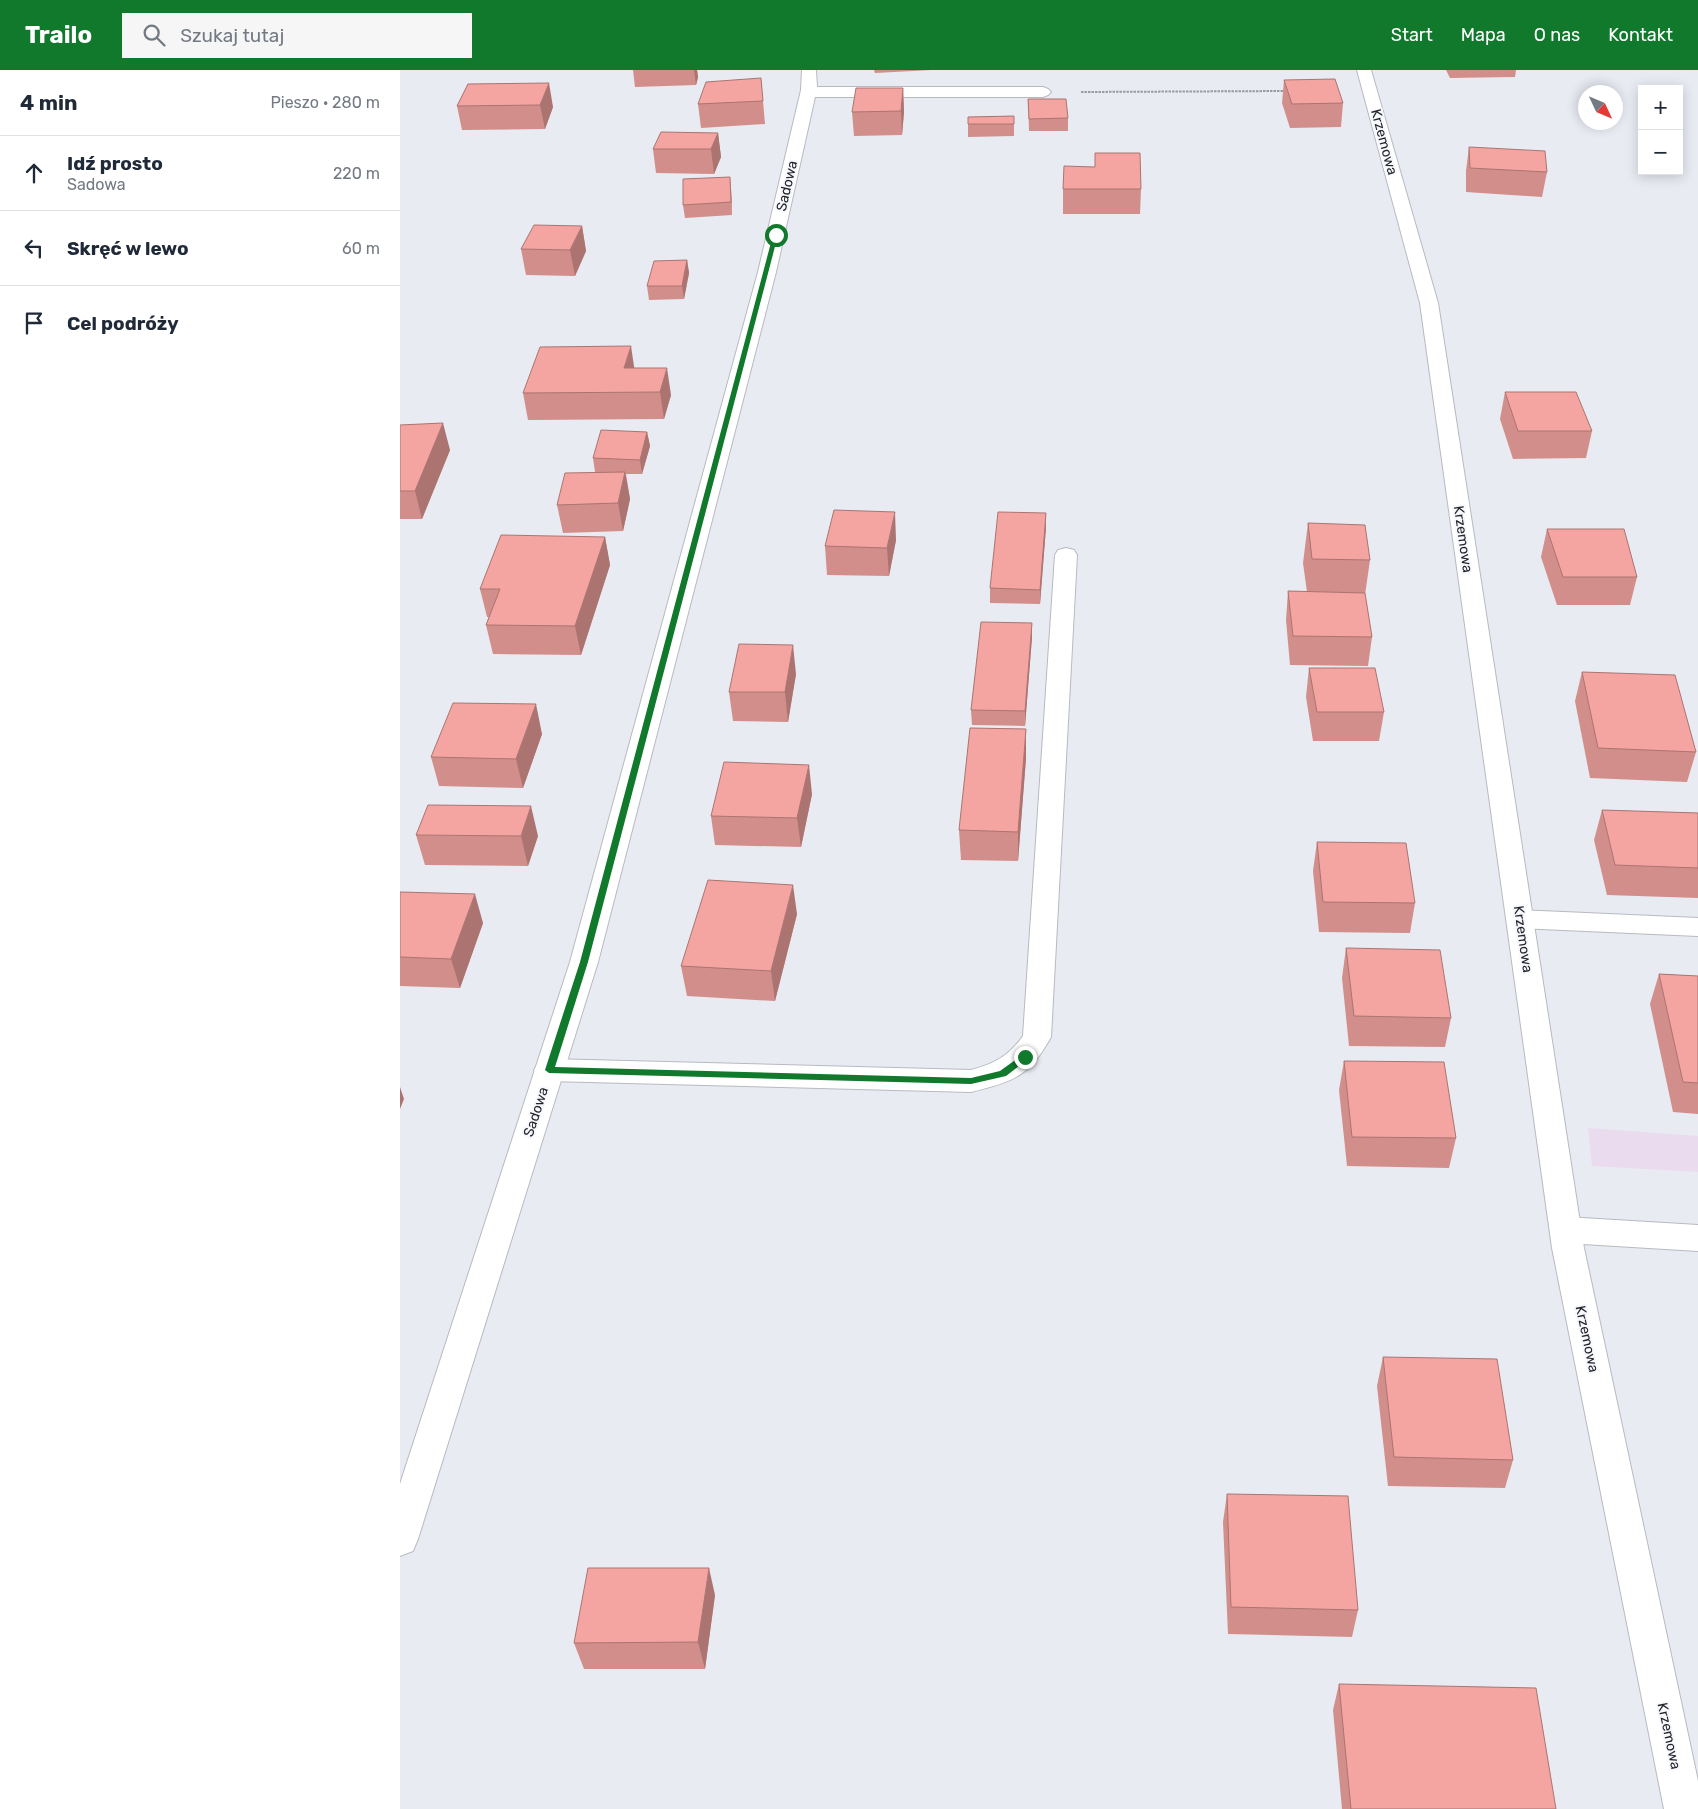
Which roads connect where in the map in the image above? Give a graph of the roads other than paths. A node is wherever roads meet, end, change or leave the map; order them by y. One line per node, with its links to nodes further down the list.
1 (1364, 70): 5 (street, Krzemowa)
2 (809, 81): 3 (street); 7 (street, Sadowa)
3 (1043, 92)
4 (1066, 555): 7 (street)
5 (1520, 919): 6 (street); 8 (street, Krzemowa)
6 (1698, 927)
7 (549, 1070): 10 (street, Sadowa)
8 (1566, 1230): 9 (street); 11 (street, Krzemowa)
9 (1698, 1238)
10 (400, 1539)
11 (1684, 1809)

